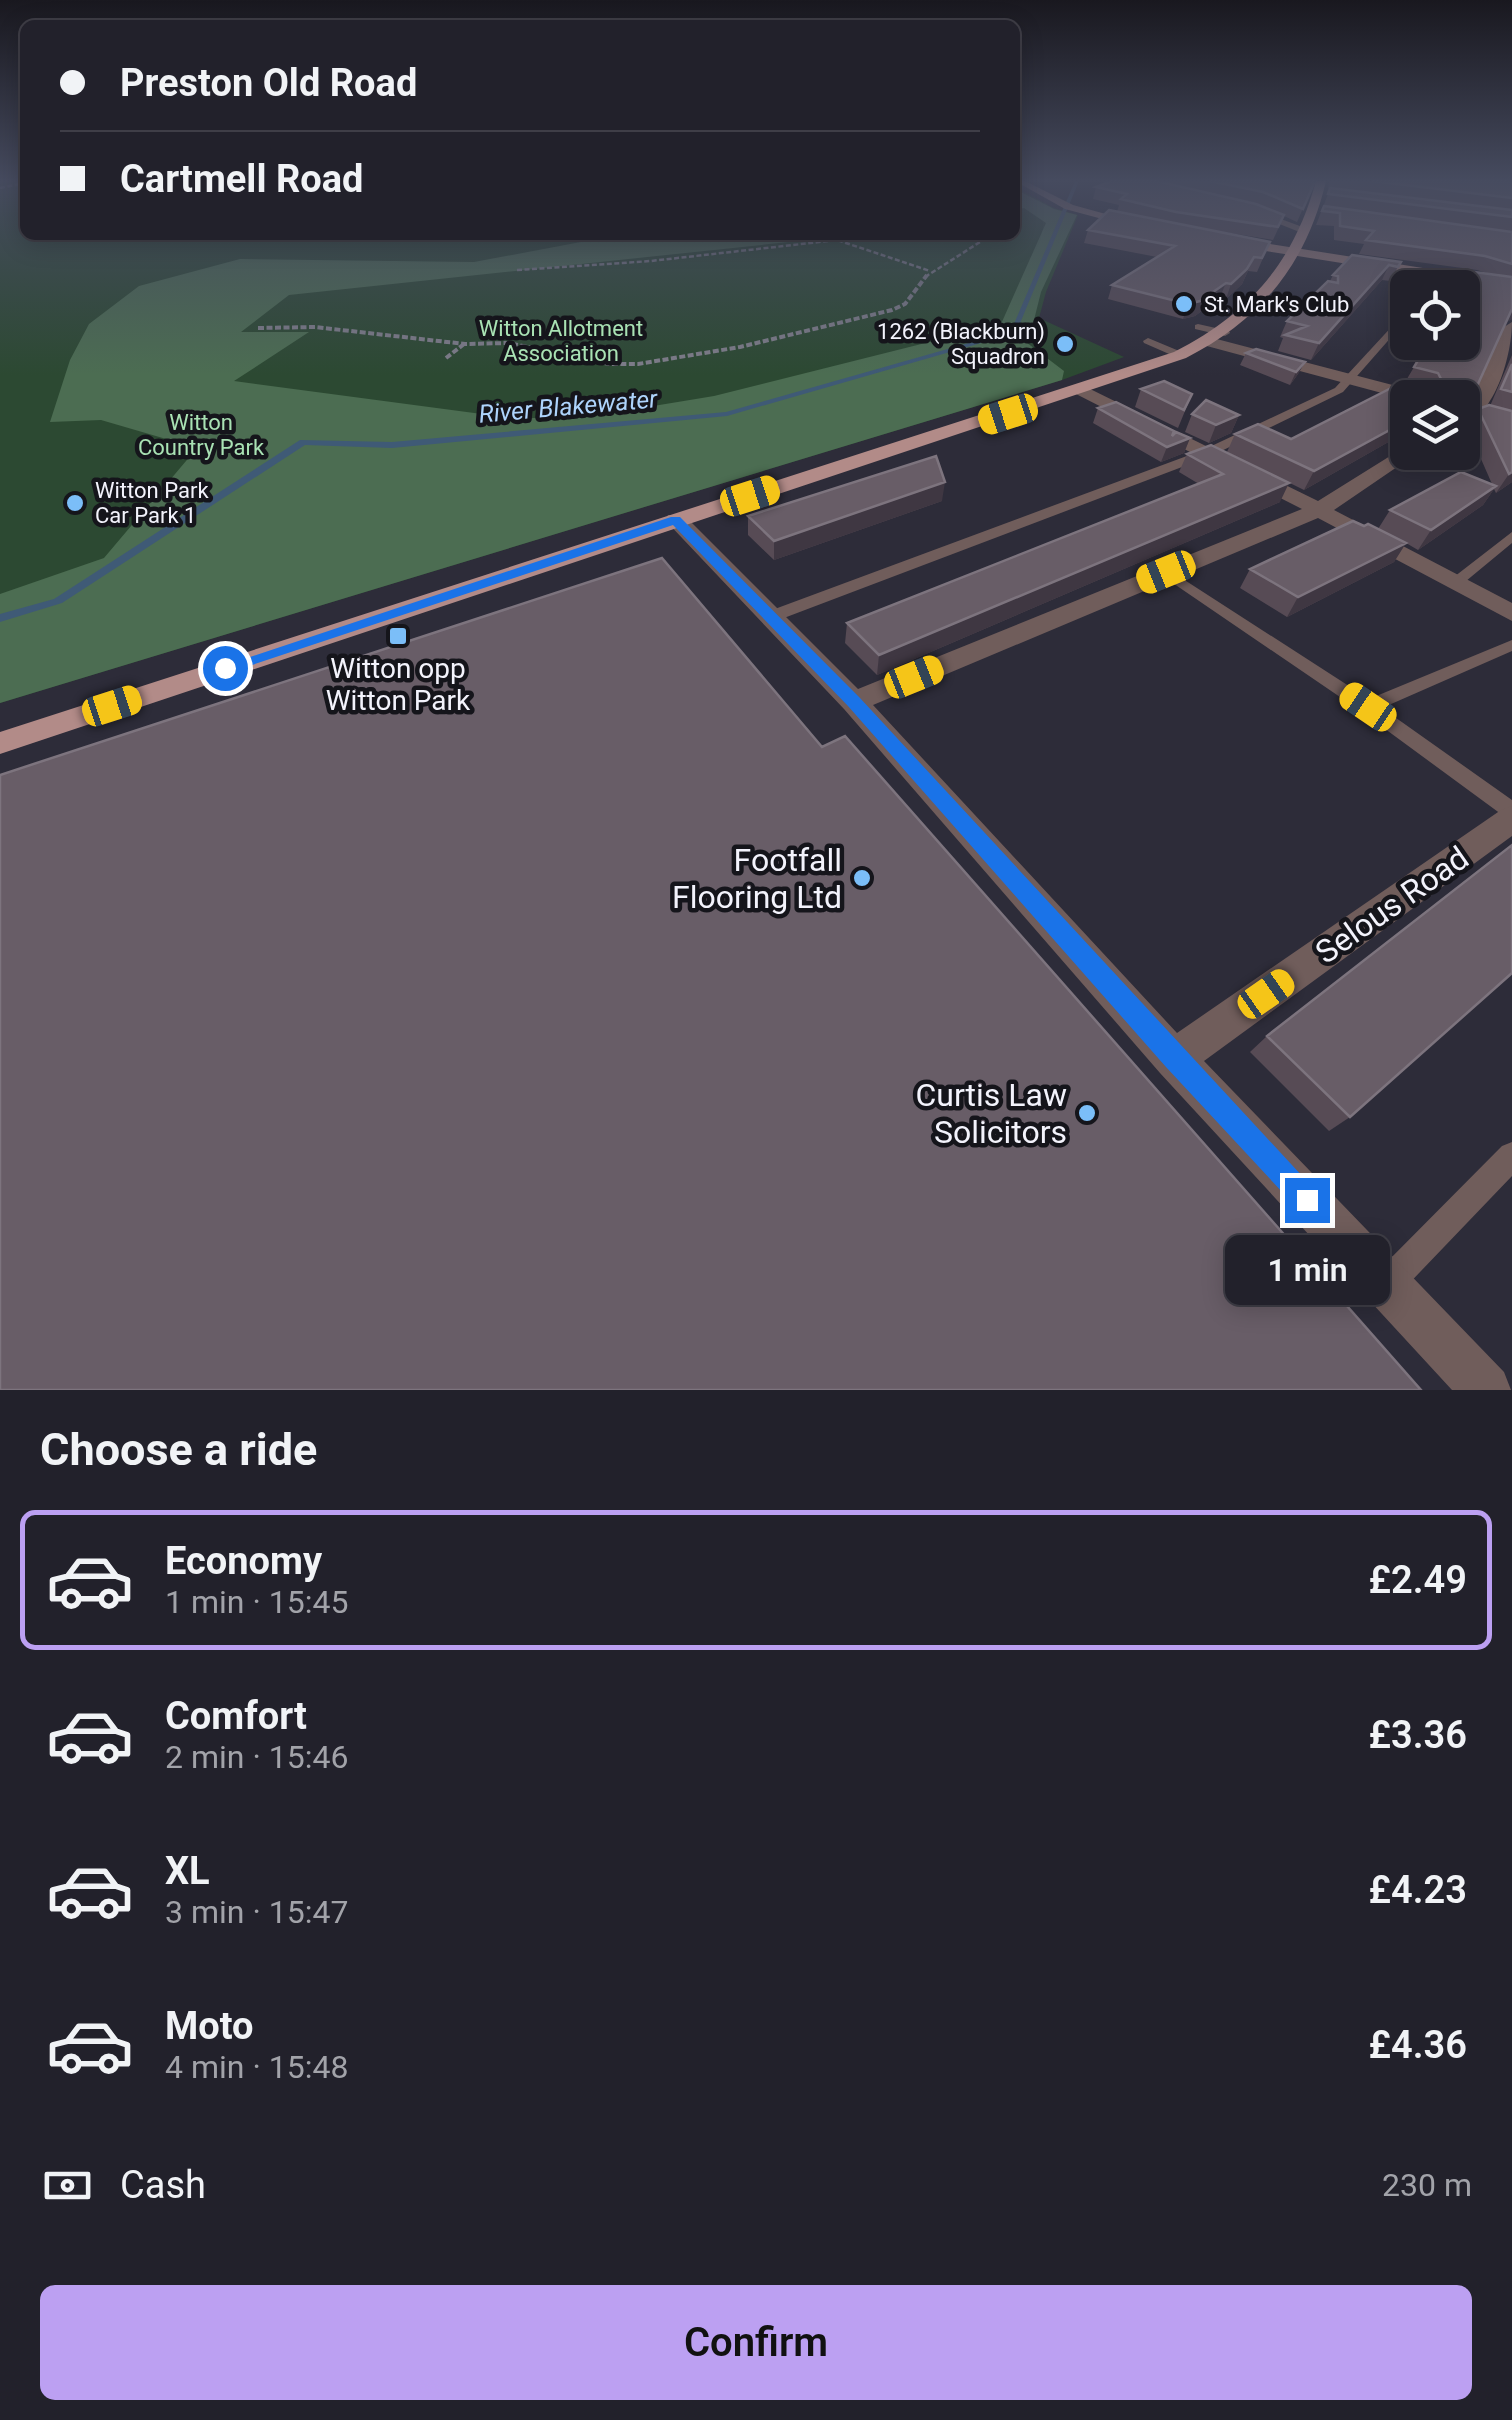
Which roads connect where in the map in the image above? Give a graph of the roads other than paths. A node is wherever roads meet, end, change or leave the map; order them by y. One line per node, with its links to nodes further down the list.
1 (1299, 246): 8 (main road)
2 (1322, 246): 3 (main road)
3 (1424, 270)
4 (1480, 280): 5 (main road)
5 (1512, 286)
6 (1512, 328): 14 (street)
7 (1390, 332): 11 (lane)
8 (1211, 334): 10 (main road); 11 (street)
9 (1148, 341): 10 (lane)
10 (1180, 355): 13 (main road)
11 (1350, 378): 12 (street); 15 (lane)
12 (1390, 389)
13 (1082, 390): 15 (street); 18 (main road)
14 (1480, 399)
15 (1206, 453): 17 (street); 23 (lane)
16 (1390, 465): 17 (street)
17 (1319, 510): 20 (street); 21 (street)
18 (676, 520): 23 (street); 27 (main road)
19 (1512, 536): 21 (lane)
20 (1166, 572): 25 (street); 26 (lane)
21 (1454, 583): 22 (street)
22 (1512, 614)
23 (770, 617): 25 (street)
24 (1512, 645): 26 (lane)
25 (854, 702): 30 (street)
26 (1368, 707): 28 (lane)
27 (0, 742)
28 (1512, 811)
29 (1512, 819): 30 (street, Selous Road)
30 (1174, 1059): 32 (street)
31 (1512, 1156): 32 (lane)
32 (1387, 1285): 33 (street)
33 (1486, 1390)

